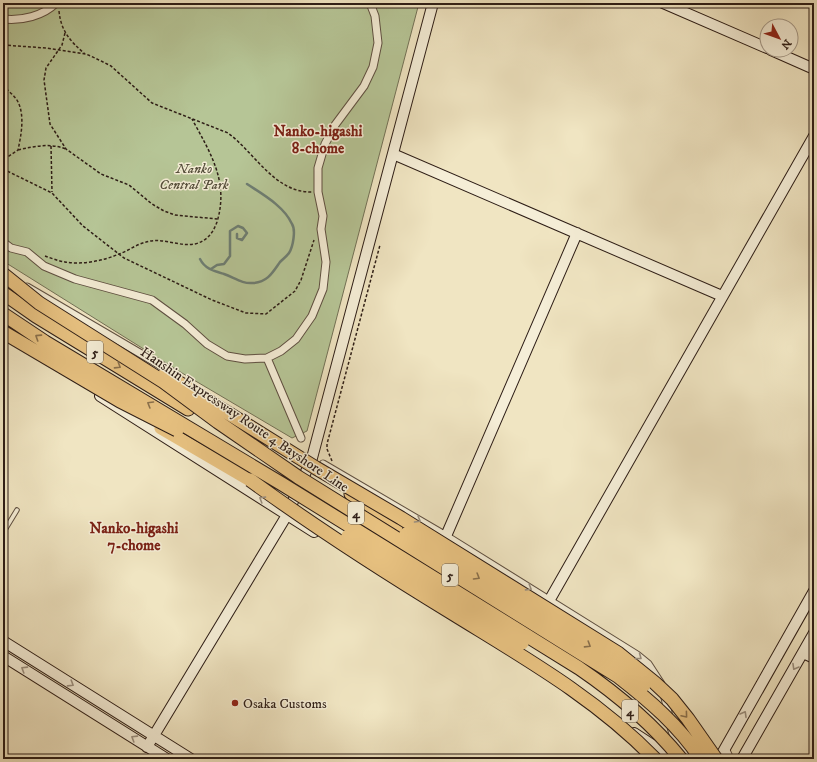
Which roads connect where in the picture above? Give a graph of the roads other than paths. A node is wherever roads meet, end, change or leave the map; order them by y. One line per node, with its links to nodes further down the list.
1 (370, 3): 19 (street)
2 (433, 3): 10 (street)
3 (662, 3): 6 (street)
4 (57, 6): 5 (street)
5 (3, 19)
6 (759, 45)
7 (789, 58): 8 (street)
8 (814, 69)
9 (814, 136): 15 (street)
10 (393, 154): 11 (street); 24 (street)
11 (577, 233): 15 (street); 29 (street)
12 (3, 242): 19 (street)
13 (3, 274): 21 (street); 24 (highway, bridge); 46 (highway, Hanshin Expressway Route 4 Bayshore Line / 4, bridge)
14 (3, 293): 46 (highway, 5, one-way to 46, bridge)
15 (722, 296): 31 (street)
16 (3, 314): 37 (highway, 5, one-way to 16, bridge)
17 (3, 332): 44 (highway, 4, bridge)
18 (3, 337): 20 (street)
19 (267, 358): 23 (street)
20 (94, 392): 25 (highway); 27 (street, one-way to 20)
21 (246, 417)
22 (260, 426): 24 (street)
23 (300, 438)
24 (314, 463): 27 (street); 29 (street, one-way to 29); 46 (highway, one-way to 46, bridge); 47 (highway, one-way to 47, bridge)
25 (250, 480): 37 (highway, bridge); 43 (highway, bridge)
26 (17, 510): 28 (lane)
27 (287, 515): 38 (street); 44 (street)
28 (3, 533)
29 (446, 536): 31 (street, one-way to 31)
30 (814, 591): 40 (street, one-way to 30)
31 (549, 601): 46 (street, one-way to 46)
32 (814, 633): 34 (street)
33 (3, 641): 38 (street, one-way to 38)
34 (803, 653): 36 (street); 49 (street, one-way to 49)
35 (3, 656): 39 (street, one-way to 35)
36 (814, 658)
37 (626, 703): 45 (highway, 5, bridge)
38 (153, 736): 39 (street); 42 (street)
39 (147, 746): 41 (street)
40 (725, 748): 47 (street); 48 (street)
41 (167, 759)
42 (190, 759)
43 (655, 759)
44 (676, 759)
45 (681, 759)
46 (698, 759)
47 (717, 759)
48 (730, 759)
49 (742, 759)

